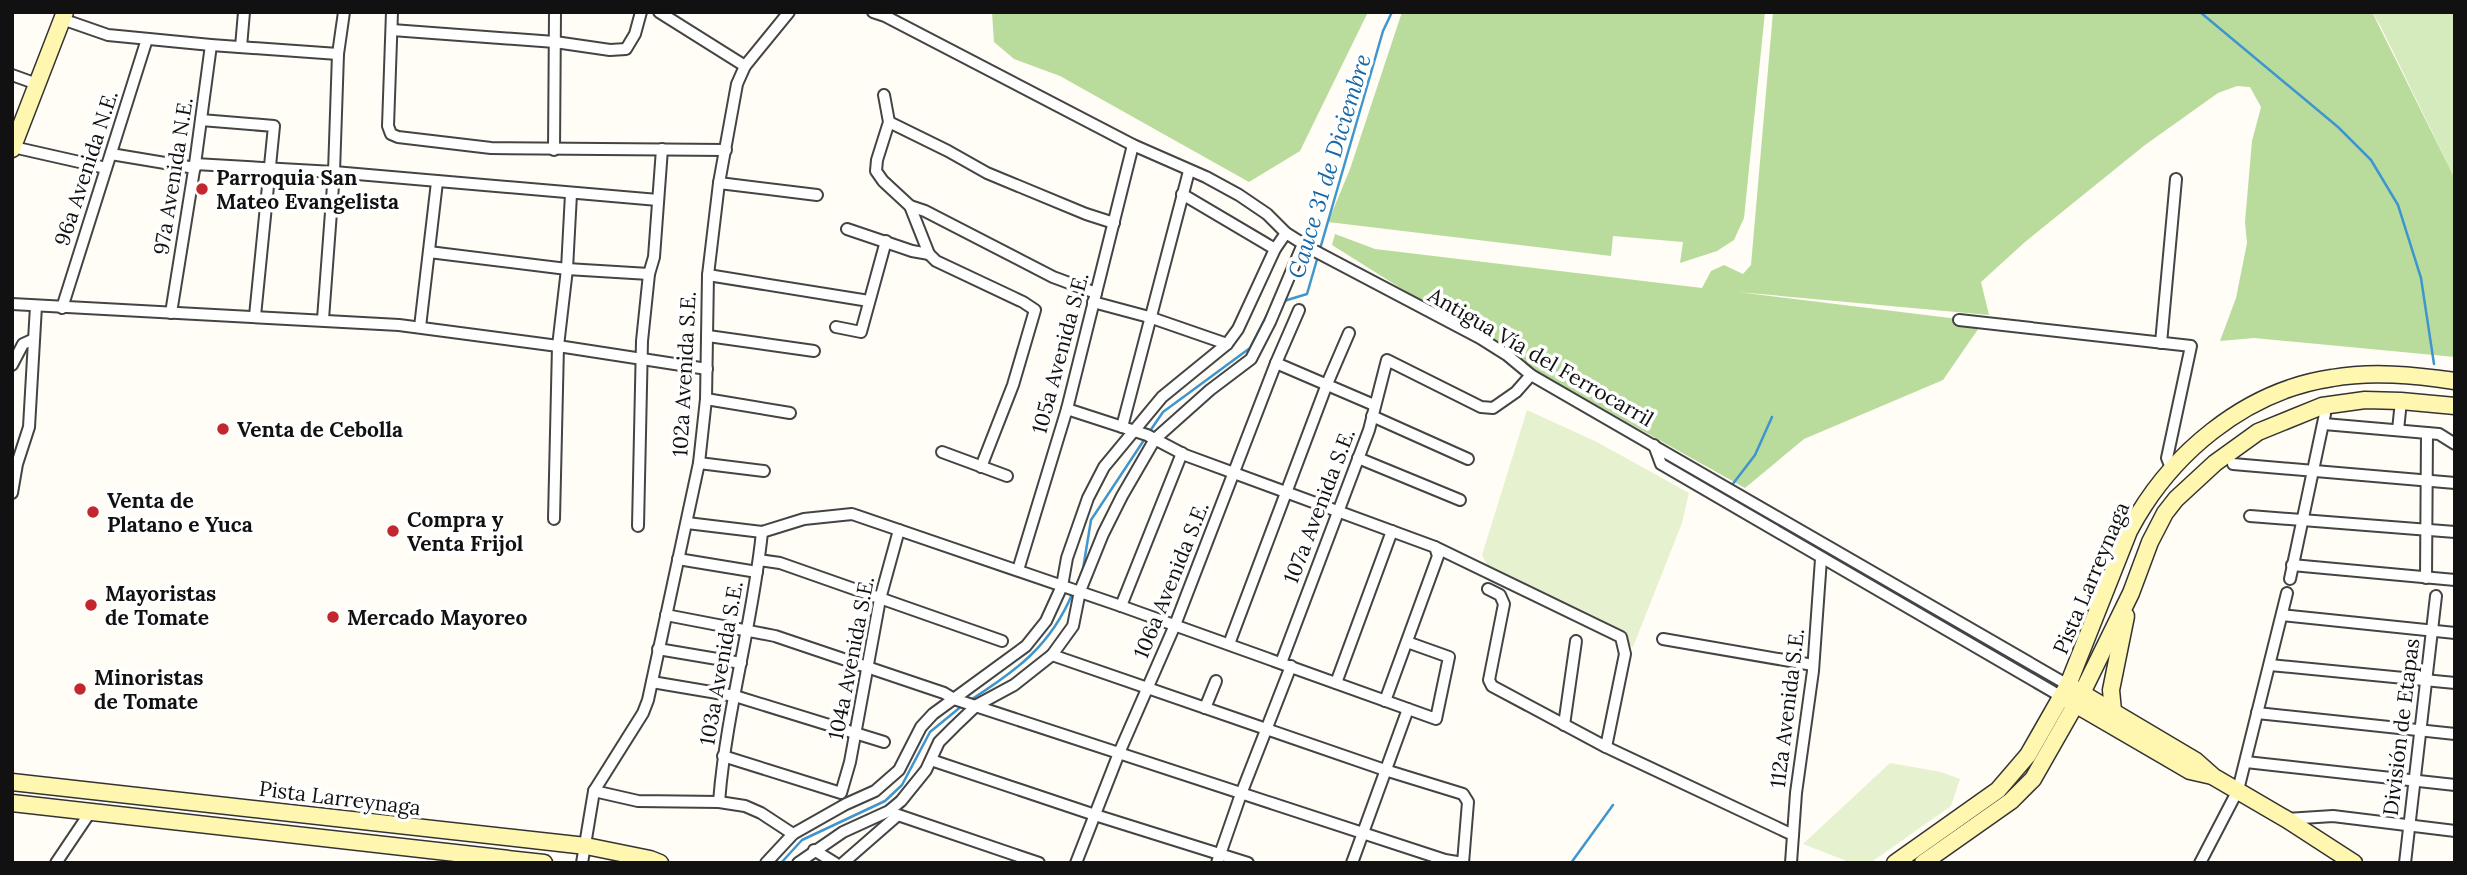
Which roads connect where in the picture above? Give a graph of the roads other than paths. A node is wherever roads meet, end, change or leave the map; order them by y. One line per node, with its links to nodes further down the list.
1 (244, 12): 14 (street)
2 (344, 12): 15 (street)
3 (392, 12): 10 (street)
4 (555, 12): 12 (street)
5 (641, 12): 12 (street)
6 (659, 12): 16 (street)
7 (789, 12): 16 (street, 102a Avenida S.E.)
8 (873, 12): 22 (street, Antigua Vía del Ferrocarril)
9 (64, 14): 11 (street); 18 (main road)
10 (391, 30): 12 (street); 25 (street)
11 (147, 39): 13 (street); 27 (street, 96a Avenida N.E.)
12 (555, 43): 25 (street)
13 (211, 45): 14 (street); 20 (street, 97a Avenida N.E.)
14 (241, 47): 15 (street)
15 (338, 54): 32 (street)
16 (745, 66): 26 (street, 102a Avenida S.E.)
17 (12, 75): 18 (street)
18 (37, 83): 23 (main road)
19 (884, 95): 21 (street)
20 (201, 120): 28 (street, 97a Avenida N.E.); 30 (street)
21 (889, 122): 40 (street); 41 (street)
22 (1133, 145): 31 (street, Antigua Vía del Ferrocarril); 41 (street, 105a Avenida S.E.)
23 (13, 148): 29 (street)
24 (662, 149): 25 (street); 26 (street); 39 (street)
25 (554, 150)
26 (726, 150): 35 (street, 102a Avenida S.E.)
27 (111, 154): 28 (street); 29 (street, 96a Avenida N.E.)
28 (195, 166): 30 (street); 57 (street, 97a Avenida N.E.)
29 (106, 168): 55 (street, 96a Avenida N.E.)
30 (271, 170): 32 (street); 58 (street)
31 (1189, 171): 37 (street); 43 (street, Antigua Vía del Ferrocarril)
32 (334, 172): 34 (street); 60 (street)
33 (2176, 179): 67 (street)
34 (437, 182): 36 (street); 46 (street)
35 (719, 183): 38 (street); 50 (street, 102a Avenida S.E.)
36 (571, 194): 39 (street); 48 (street)
37 (1182, 194): 45 (street); 59 (street)
38 (817, 195)
39 (658, 200): 49 (street)
40 (910, 206): 47 (street); 51 (street)
41 (1114, 223): 51 (street, 105a Avenida S.E.)
42 (847, 229): 44 (street)
43 (1294, 238): 45 (street); 75 (street, Antigua Vía del Ferrocarril); 87 (street)
44 (886, 241): 47 (street); 52 (street)
45 (1275, 248): 68 (street)
46 (429, 252): 48 (street); 62 (street)
47 (929, 254): 96 (street)
48 (567, 269): 49 (street); 69 (street)
49 (649, 274): 71 (street)
50 (708, 275): 52 (street); 65 (street, 102a Avenida S.E.)
51 (1095, 297): 59 (street); 81 (street, 105a Avenida S.E.)
52 (869, 301): 63 (street)
53 (12, 304): 54 (street)
54 (36, 306): 55 (street); 66 (street)
55 (62, 308): 57 (street)
56 (1299, 310): 72 (street, 106a Avenida S.E.)
57 (171, 313): 58 (street)
58 (255, 316): 60 (street)
59 (1149, 317): 68 (street); 84 (street)
60 (323, 319): 62 (street)
61 (1959, 320): 67 (street)
62 (420, 327): 69 (street)
63 (836, 327)
64 (1349, 333): 77 (street)
65 (708, 336): 70 (street); 74 (street, 102a Avenida S.E.)
66 (34, 339): 73 (street); 105 (street)
67 (2161, 343): 97 (street)
68 (1227, 344): 84 (street)
69 (558, 346): 71 (street); 109 (street)
70 (814, 351)
71 (643, 361): 74 (street); 112 (street)
72 (1276, 363): 77 (street); 100 (street, 106a Avenida S.E.)
73 (12, 365)
74 (707, 369): 78 (street, 102a Avenida S.E.)
75 (1531, 374): 82 (street, 107a Avenida S.E.); 89 (street, Antigua Vía del Ferrocarril)
76 (2455, 381): 97 (main road, Pista Larreynaga)
77 (1327, 384): 82 (street); 104 (street)
78 (706, 399): 83 (street); 94 (street, 102a Avenida S.E.)
79 (2401, 401): 80 (main road, Pista Larreynaga); 85 (street); 130 (main road, Pista Larreynaga)
80 (2455, 407)
81 (1067, 409): 84 (street); 123 (street, 105a Avenida S.E.)
82 (1373, 410): 92 (street, 107a Avenida S.E.); 93 (street)
83 (790, 413)
84 (1127, 428): 87 (street); 128 (street)
85 (2398, 430): 86 (street); 98 (street)
86 (2427, 433): 88 (street); 102 (street)
87 (1155, 439): 91 (street); 128 (street)
88 (2455, 444)
89 (1654, 445): 120 (street); 161 (street, Antigua Vía del Ferrocarril)
90 (942, 452): 96 (street)
91 (1182, 453): 100 (street); 134 (street)
92 (1358, 457): 106 (street); 107 (street, 107a Avenida S.E.)
93 (1468, 459)
94 (699, 463): 99 (street); 111 (street, 102a Avenida S.E.)
95 (2233, 464): 98 (street)
96 (981, 467): 101 (street)
97 (2171, 468): 161 (main road, Pista Larreynaga)
98 (2314, 470): 102 (street); 110 (street)
99 (764, 471)
100 (1233, 474): 104 (street); 137 (street, 106a Avenida S.E.)
101 (1007, 476)
102 (2427, 481): 103 (street); 114 (street)
103 (2455, 483)
104 (1286, 492): 107 (street); 145 (street)
105 (12, 493)
106 (1460, 499)
107 (1338, 511): 115 (street); 150 (street, 107a Avenida S.E.)
108 (2250, 516): 110 (street)
109 (554, 519)
110 (2302, 520): 114 (street); 122 (street)
111 (687, 523): 116 (street); 119 (street, 102a Avenida S.E.)
112 (638, 526)
113 (899, 530): 116 (street); 123 (street); 133 (street, 104a Avenida S.E.)
114 (2427, 530): 117 (street); 125 (street)
115 (1392, 531): 118 (street); 156 (street)
116 (762, 532): 121 (street, 103a Avenida S.E.)
117 (2455, 533)
118 (1437, 552): 144 (street); 173 (street)
119 (678, 559): 124 (street); 135 (street, 102a Avenida S.E.)
120 (1821, 559): 149 (street, 112a Avenida S.E.); 161 (street)
121 (760, 560): 124 (street, 103a Avenida S.E.); 133 (street)
122 (2292, 565): 125 (street); 126 (street)
123 (1018, 570): 128 (street)
124 (757, 572): 139 (street, 103a Avenida S.E.)
125 (2426, 578): 127 (street)
126 (2290, 579)
127 (2455, 580)
128 (1071, 588): 134 (street); 147 (street); 162 (street)
129 (1488, 589): 167 (street)
130 (2131, 593): 161 (main road, Pista Larreynaga); 165 (main road)
131 (2287, 593): 136 (street)
132 (2436, 596): 138 (street, División de Etapas)
133 (880, 599): 142 (street); 152 (street, 104a Avenida S.E.)
134 (1121, 606): 137 (street)
135 (666, 615): 139 (street); 146 (street, 102a Avenida S.E.)
136 (2283, 615): 138 (street); 151 (street)
137 (1175, 625): 145 (street); 158 (street, 106a Avenida S.E.)
138 (2432, 630): 140 (street); 153 (street, División de Etapas)
139 (747, 631): 148 (street, 103a Avenida S.E.); 152 (street)
140 (2455, 633)
141 (1663, 639): 149 (street)
142 (1002, 641)
143 (1576, 641): 167 (street)
144 (1407, 642): 160 (street); 164 (street)
145 (1229, 644): 150 (street)
146 (659, 649): 148 (street); 155 (street, 102a Avenida S.E.)
147 (1052, 655): 158 (street); 162 (street)
148 (741, 663): 159 (street, 103a Avenida S.E.)
149 (1813, 664): 197 (street, 112a Avenida S.E.)
150 (1286, 665): 156 (street); 168 (street, 107a Avenida S.E.)
151 (2270, 665): 153 (street); 166 (street)
152 (868, 668): 162 (street); 170 (street, 104a Avenida S.E.)
153 (2426, 680): 157 (street); 169 (street, División de Etapas)
154 (1216, 681): 163 (street)
155 (652, 682): 159 (street); 183 (street, 102a Avenida S.E.)
156 (1336, 683): 160 (street)
157 (2455, 683)
158 (1148, 688): 163 (street); 174 (street, 106a Avenida S.E.)
159 (735, 696): 170 (street); 175 (street, 103a Avenida S.E.)
160 (1385, 701): 164 (street)
161 (2074, 701): 165 (main road); 179 (main road); 213 (main road, Pista Larreynaga); 214 (main road, Pista Larreynaga)
162 (966, 702): 174 (street); 176 (street); 196 (street)
163 (1205, 708): 168 (street)
164 (1408, 709): 178 (street)
165 (2113, 711): 179 (main road)
166 (2257, 713): 169 (street); 177 (street)
167 (1564, 725): 173 (street)
168 (1267, 730): 178 (street); 185 (street, 107a Avenida S.E.)
169 (2420, 730): 171 (street); 180 (street, División de Etapas)
170 (856, 733): 172 (street); 175 (street, 104a Avenida S.E.)
171 (2455, 734)
172 (884, 742)
173 (1606, 747): 197 (street)
174 (1119, 753): 185 (street); 191 (street, 106a Avenida S.E.)
175 (723, 756): 187 (street, 103a Avenida S.E.)
176 (931, 760): 186 (street); 191 (street)
177 (2246, 762): 180 (street); 184 (street)
178 (1385, 770): 195 (street); 195 (street)
179 (2214, 777): 184 (main road)
180 (2414, 781): 182 (street); 193 (street, División de Etapas)
181 (12, 782): 198 (main road, Pista Larreynaga)
182 (2455, 785)
183 (594, 790): 187 (street); 198 (street, 102a Avenida S.E.)
184 (2238, 790): 192 (main road); 215 (street)
185 (1241, 794): 195 (street); 200 (street, 107a Avenida S.E.)
186 (901, 801): 190 (street); 199 (street)
187 (719, 802): 196 (street)
188 (12, 803): 189 (main road, Pista Larreynaga)
189 (91, 811): 202 (street); 203 (main road, Pista Larreynaga)
190 (898, 815): 201 (street); 208 (street)
191 (1095, 815): 200 (street); 209 (street, 106a Avenida S.E.)
192 (2286, 819): 193 (street); 216 (main road)
193 (2409, 826): 194 (street); 217 (street, División de Etapas)
194 (2455, 831)
195 (1363, 833): 211 (street)
196 (793, 834): 206 (street)
197 (1793, 835): 212 (street, 112a Avenida S.E.)
198 (586, 846): 204 (street, 102a Avenida S.E.); 205 (main road, Pista Larreynaga)
199 (814, 850): 201 (street); 207 (street)
200 (1218, 858): 210 (street)
201 (842, 862)
202 (56, 863)
203 (544, 863)
204 (582, 863)
205 (660, 863)
206 (766, 863)
207 (798, 863)
208 (1039, 863)
209 (1076, 863)
210 (1248, 863)
211 (1352, 863)
212 (1791, 863)
213 (1895, 863)
214 (1923, 863)
215 (2200, 863)
216 (2354, 863)
217 (2405, 863)

